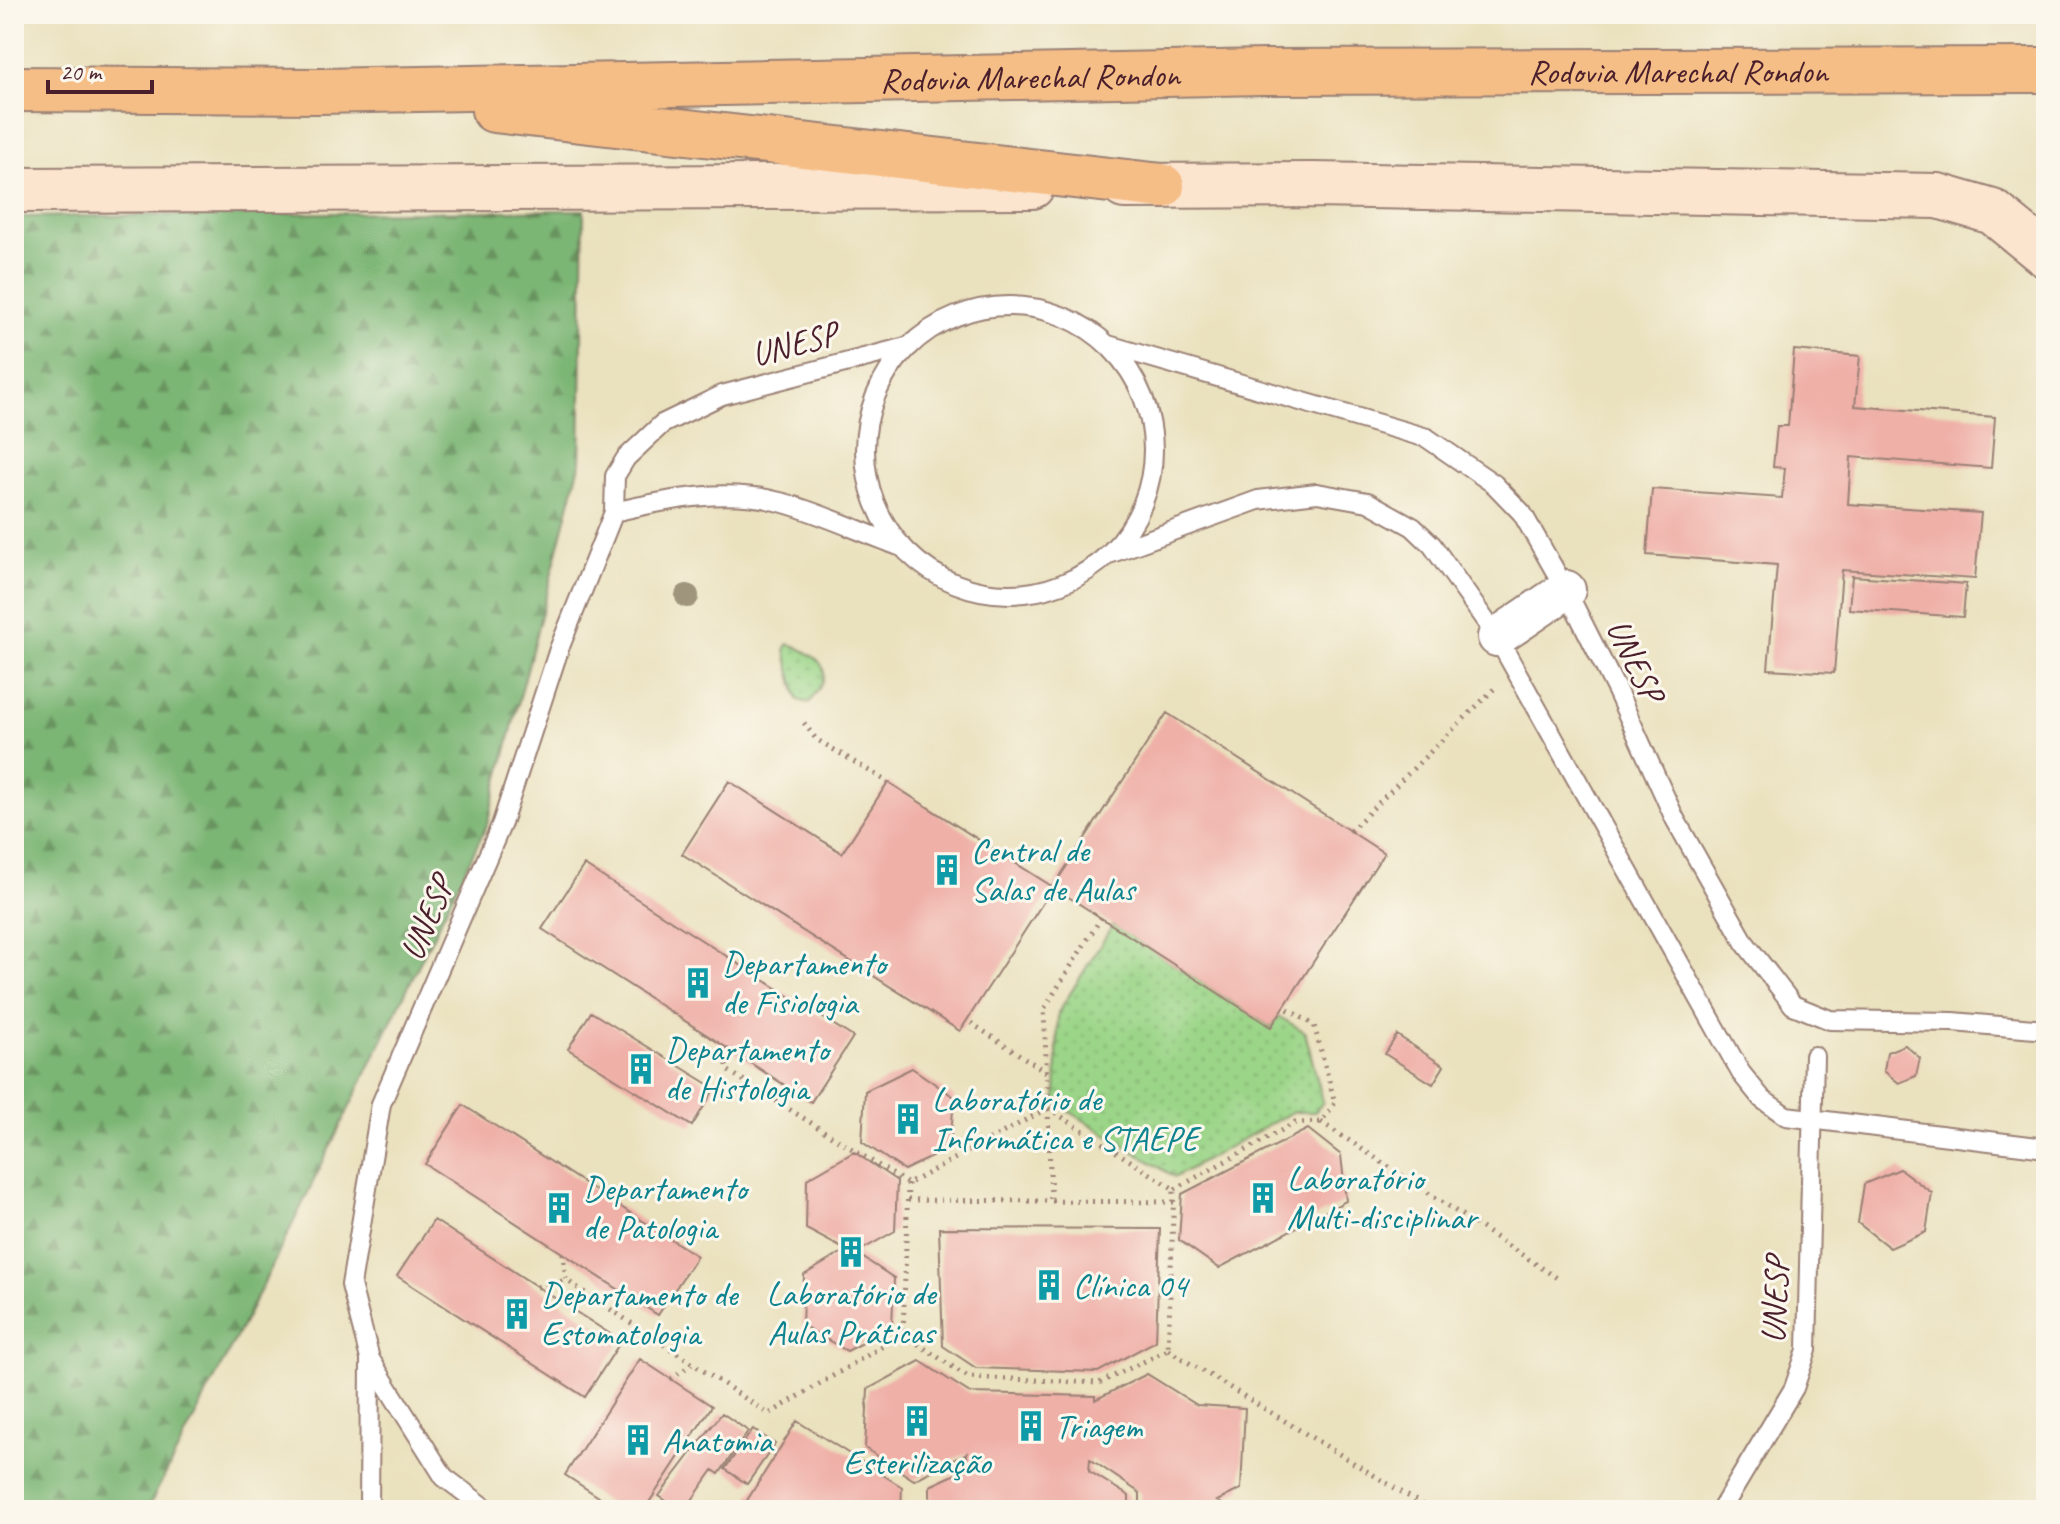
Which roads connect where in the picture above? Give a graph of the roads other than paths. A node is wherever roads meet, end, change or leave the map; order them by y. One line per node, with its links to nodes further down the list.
1 (2046, 70): 3 (highway, Rodovia Marechal Rondon)
2 (14, 89): 3 (highway, Rodovia Marechal Rondon)
3 (320, 91): 4 (highway)
4 (1162, 186): 5 (main road); 6 (main road)
5 (14, 190)
6 (2046, 255)
7 (1108, 345): 8 (lane, UNESP); 11 (lane, UNESP); 12 (lane, UNESP)
8 (910, 346): 9 (lane, UNESP); 10 (lane, UNESP)
9 (614, 512): 10 (lane, UNESP); 18 (lane, UNESP)
10 (899, 546): 11 (lane, UNESP)
11 (1109, 554): 13 (lane, UNESP)
12 (1566, 590): 13 (street); 14 (lane, UNESP)
13 (1506, 653): 16 (lane, UNESP)
14 (2046, 1030)
15 (1814, 1056): 16 (lane, UNESP)
16 (1810, 1120): 17 (lane, UNESP); 21 (lane, UNESP)
17 (2046, 1148)
18 (370, 1359): 19 (lane, UNESP); 20 (lane, UNESP)
19 (369, 1510)
20 (488, 1510)
21 (1721, 1510)

